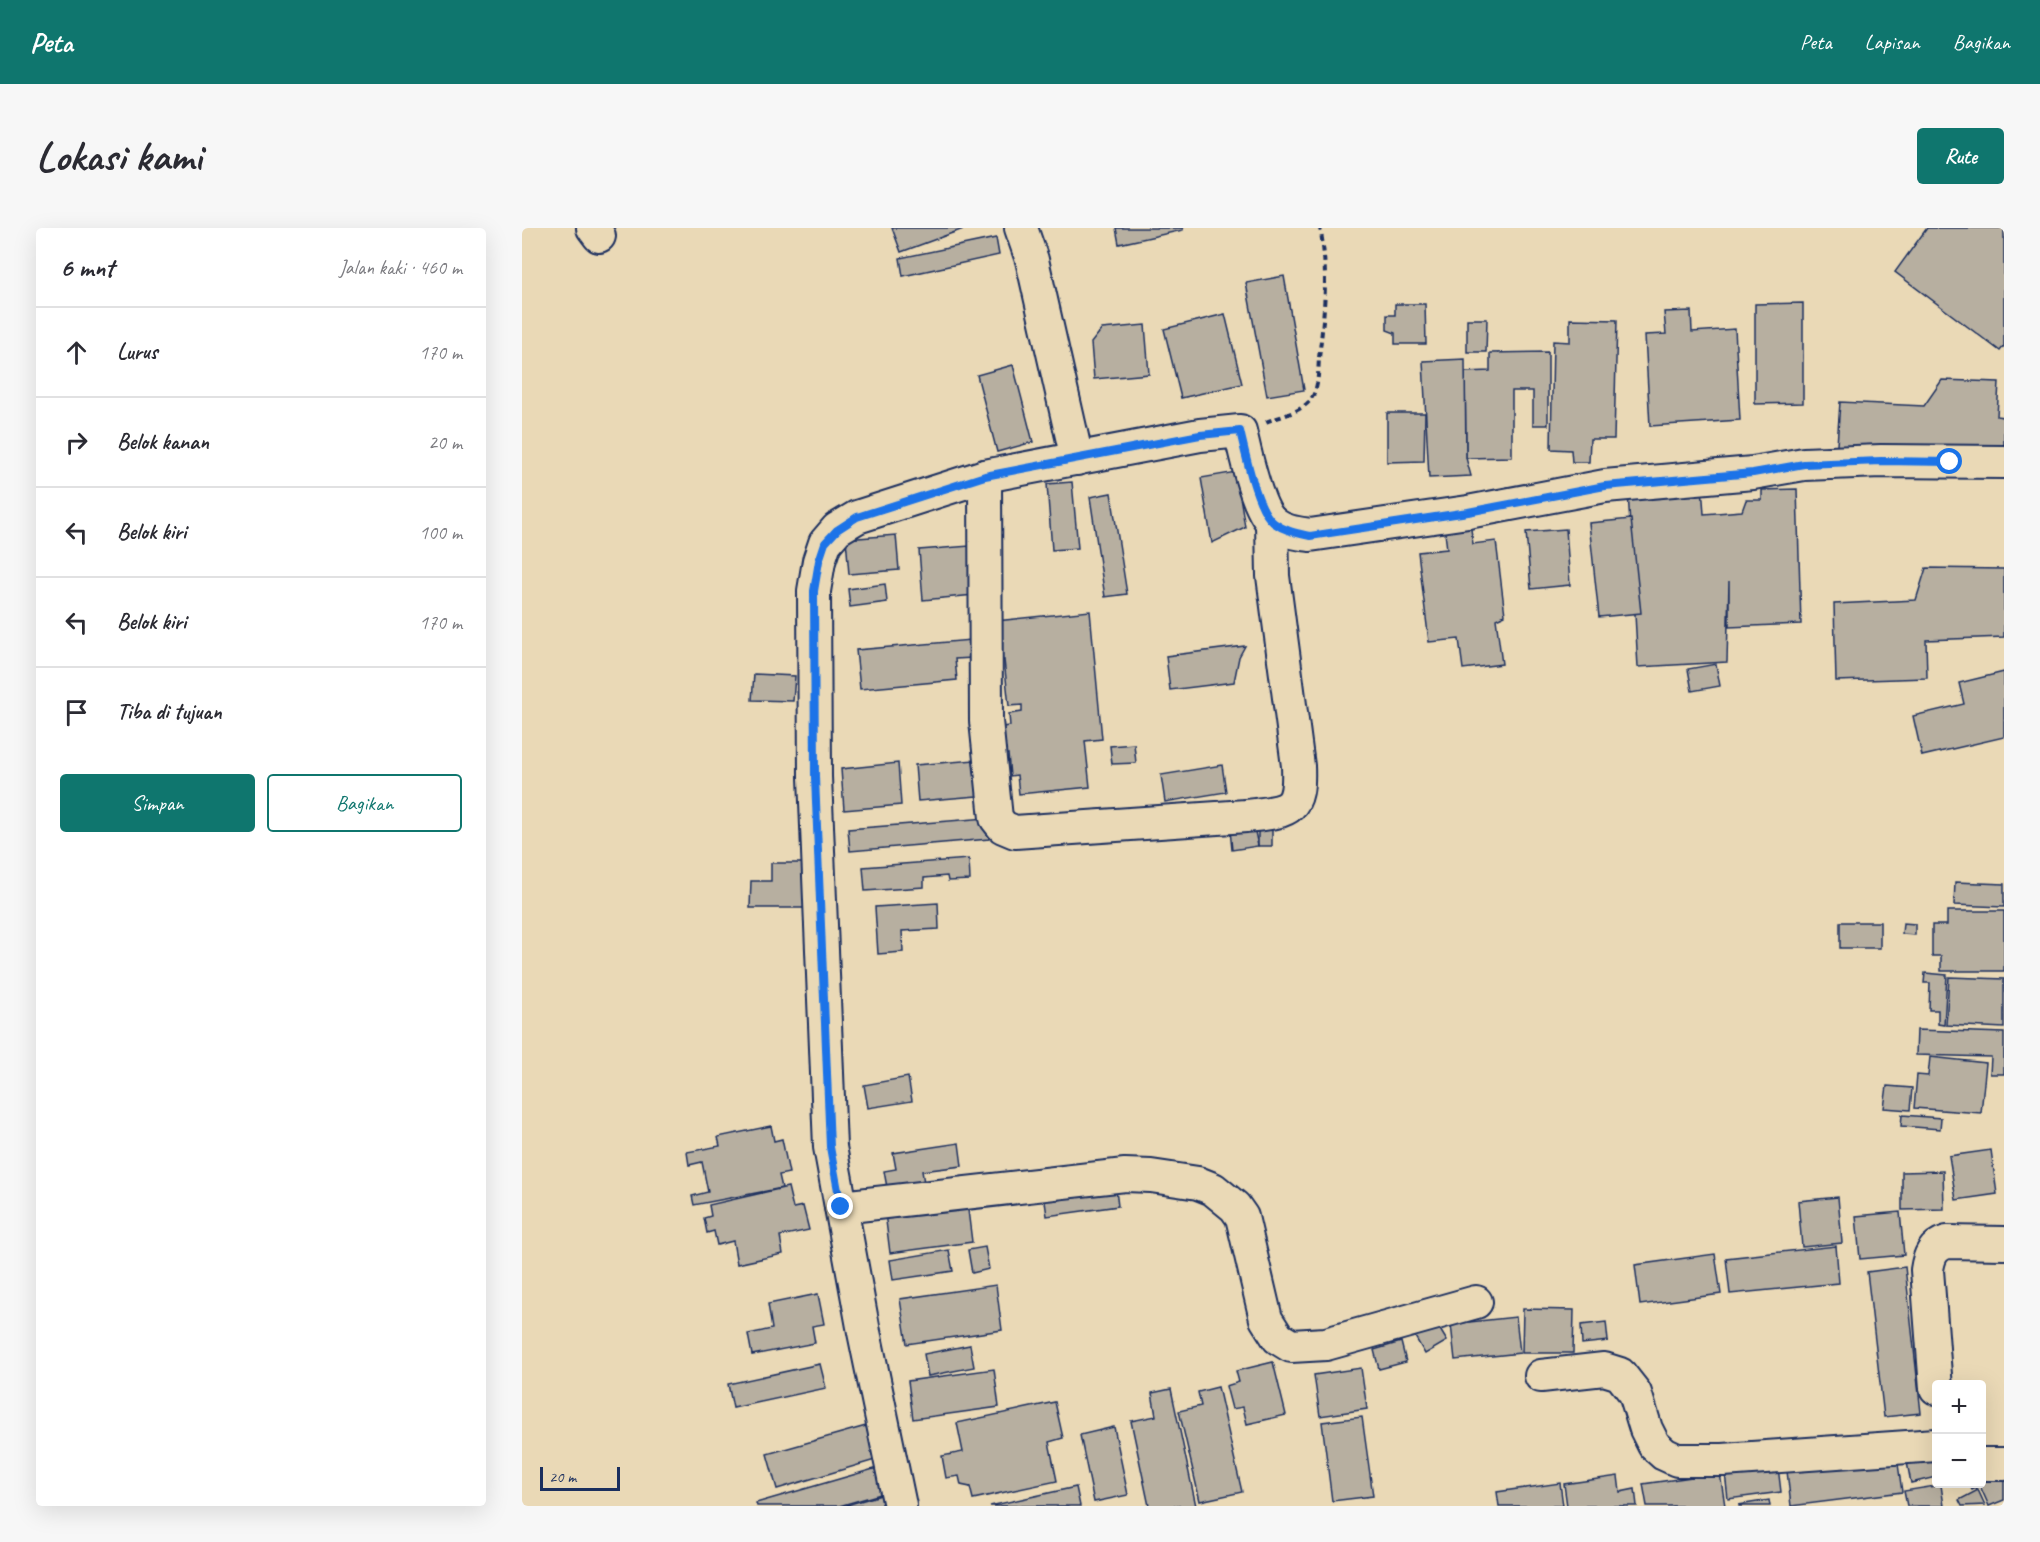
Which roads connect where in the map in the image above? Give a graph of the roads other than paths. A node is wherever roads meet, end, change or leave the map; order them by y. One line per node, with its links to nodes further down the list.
1 (1021, 228): 2 (street)
2 (1077, 459): 4 (street); 5 (street)
3 (2004, 462): 5 (street)
4 (985, 476): 5 (street); 6 (street)
5 (1272, 522)
6 (841, 1207): 8 (street); 14 (street)
7 (2004, 1243): 10 (street)
8 (1476, 1302)
9 (1541, 1376): 11 (street)
10 (1935, 1380)
11 (1932, 1445)
12 (1986, 1464): 13 (street)
13 (2004, 1464)
14 (900, 1506)

